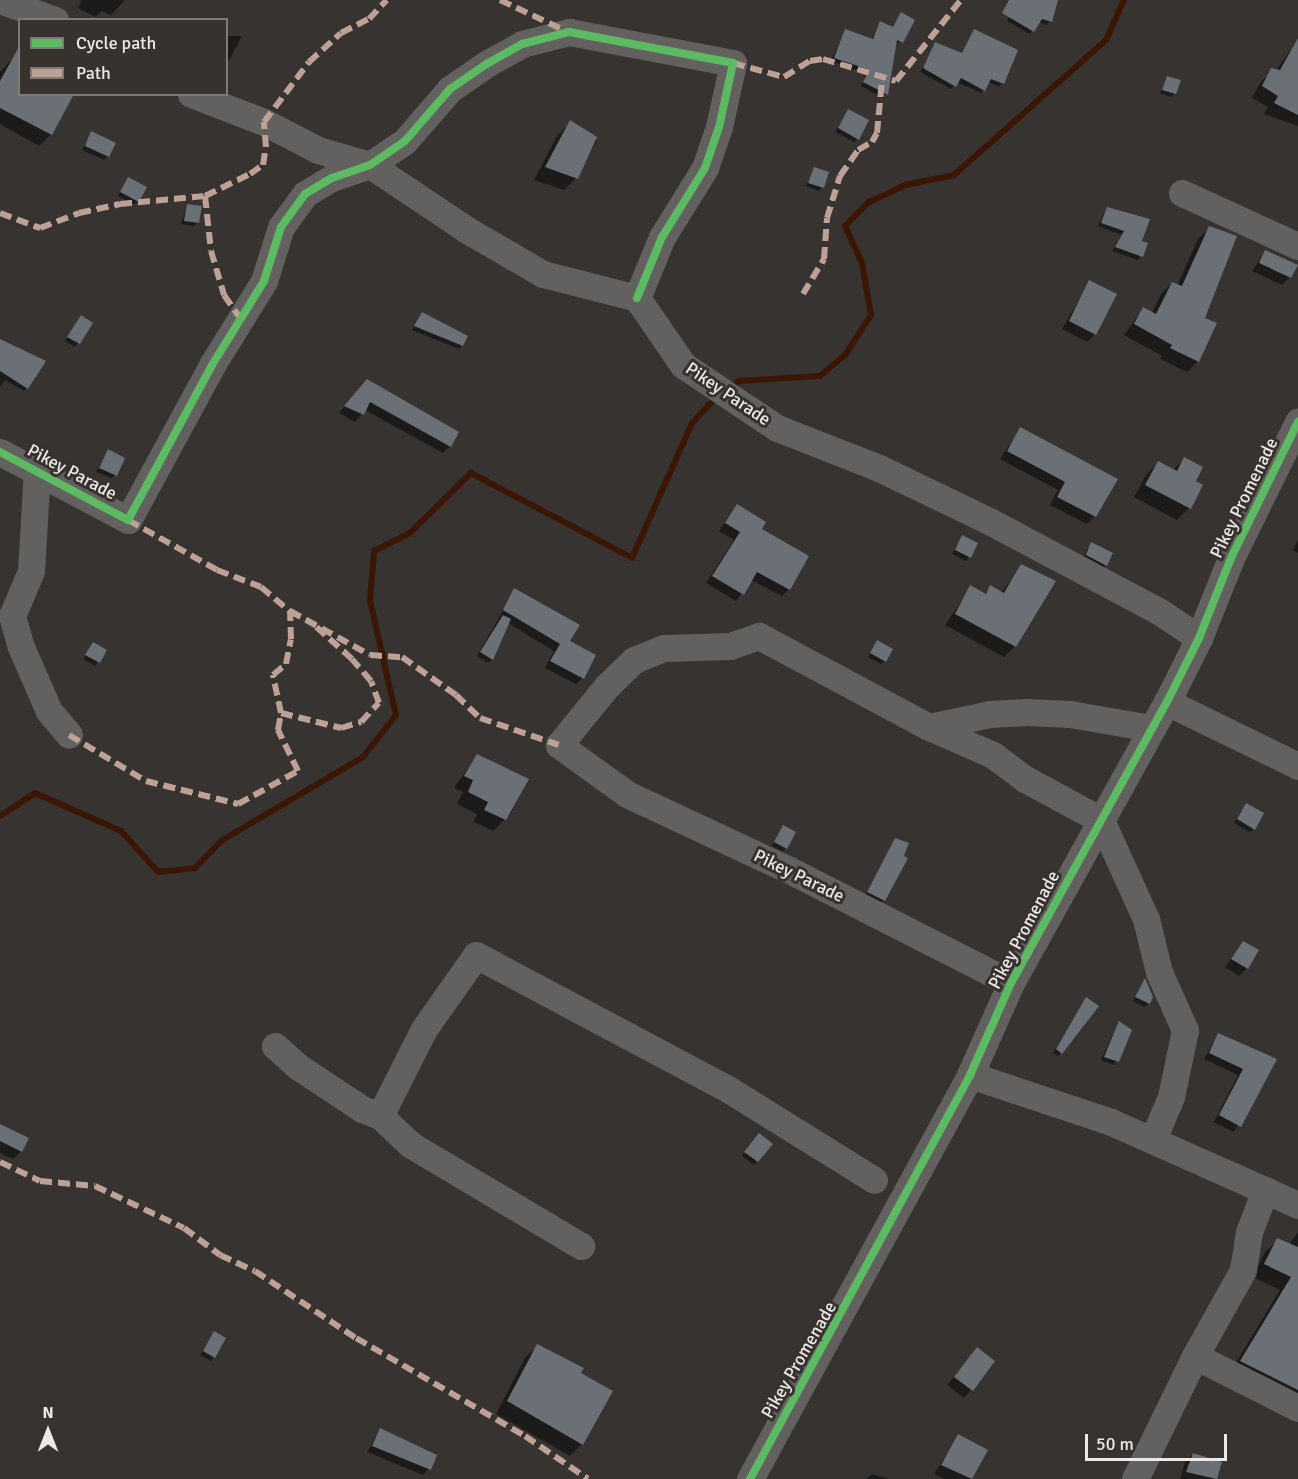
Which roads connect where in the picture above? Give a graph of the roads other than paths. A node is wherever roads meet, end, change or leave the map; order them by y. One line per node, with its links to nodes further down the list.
1 (0, 0): 2 (street)
2 (50, 18)
3 (196, 96): 4 (street)
4 (370, 165): 7 (street); 7 (street); 10 (street, Pikey Parade)
5 (1182, 193): 6 (street)
6 (1298, 246)
7 (637, 298): 11 (street, Pikey Parade)
8 (1298, 422): 11 (street, Pikey Promenade)
9 (0, 452): 10 (street, Pikey Parade)
10 (37, 468): 15 (street)
11 (1199, 638): 12 (street, Pikey Promenade)
12 (1167, 702): 14 (street, Pikey Promenade); 16 (street)
13 (929, 727): 14 (street); 17 (street); 18 (street, Pikey Parade)
14 (1151, 728): 17 (street, Pikey Promenade)
15 (69, 735)
16 (1298, 766)
17 (1101, 820): 18 (street, Pikey Promenade); 22 (street)
18 (1011, 983): 20 (street, Pikey Promenade)
19 (275, 1046): 21 (street)
20 (970, 1075): 22 (street); 29 (street, Pikey Promenade)
21 (380, 1116): 23 (street); 26 (street)
22 (1154, 1139): 24 (street)
23 (874, 1180)
24 (1265, 1190): 25 (street); 27 (street)
25 (1298, 1205)
26 (581, 1246)
27 (1195, 1356): 28 (street); 30 (street)
28 (1298, 1408)
29 (750, 1479)
30 (1135, 1479)

